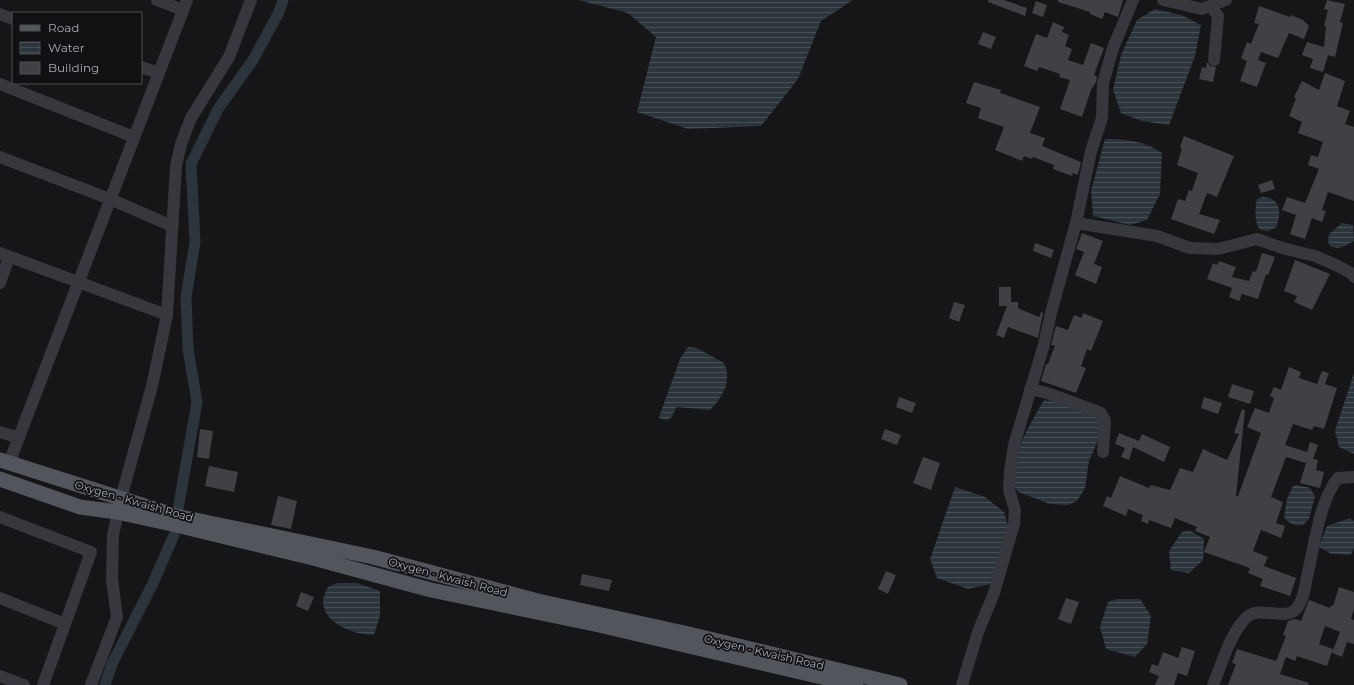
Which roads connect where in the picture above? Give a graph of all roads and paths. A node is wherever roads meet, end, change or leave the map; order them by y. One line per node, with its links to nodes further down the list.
1 (157, 0): 6 (street)
2 (251, 0): 18 (street)
3 (1134, 0): 17 (street)
4 (1163, 0): 7 (street)
5 (1226, 0): 7 (street)
6 (185, 5): 12 (street)
7 (1211, 6): 10 (street)
8 (0, 14): 9 (street)
9 (12, 19)
10 (1214, 60)
11 (142, 67): 12 (street)
12 (159, 73): 14 (street)
13 (0, 84): 14 (street)
14 (134, 137): 16 (street)
15 (0, 157): 16 (street)
16 (110, 200): 18 (street); 21 (street)
17 (1076, 223): 20 (street); 24 (street)
18 (172, 226): 23 (street)
19 (5, 255): 21 (street); 22 (street)
20 (1354, 277)
21 (79, 282): 23 (street); 26 (street)
22 (0, 284)
23 (167, 315): 31 (street)
24 (1030, 390): 27 (street); 41 (street)
25 (0, 432): 26 (street)
26 (19, 438): 28 (street)
27 (1103, 452)
28 (5, 461): 31 (main road, Oxygen - Kwaish Road)
29 (1354, 477): 42 (street)
30 (0, 479): 31 (main road, Oxygen - Kwaish Road)
31 (119, 506): 38 (street); 39 (main road, Oxygen - Kwaish Road); 40 (main road, Oxygen - Kwaish Road)
32 (0, 517): 34 (street)
33 (0, 598): 34 (street)
34 (65, 624): 37 (street)
35 (0, 676): 36 (street)
36 (24, 685)
37 (42, 685)
38 (91, 685)
39 (856, 685)
40 (900, 685)
41 (962, 685)
42 (1213, 685)

